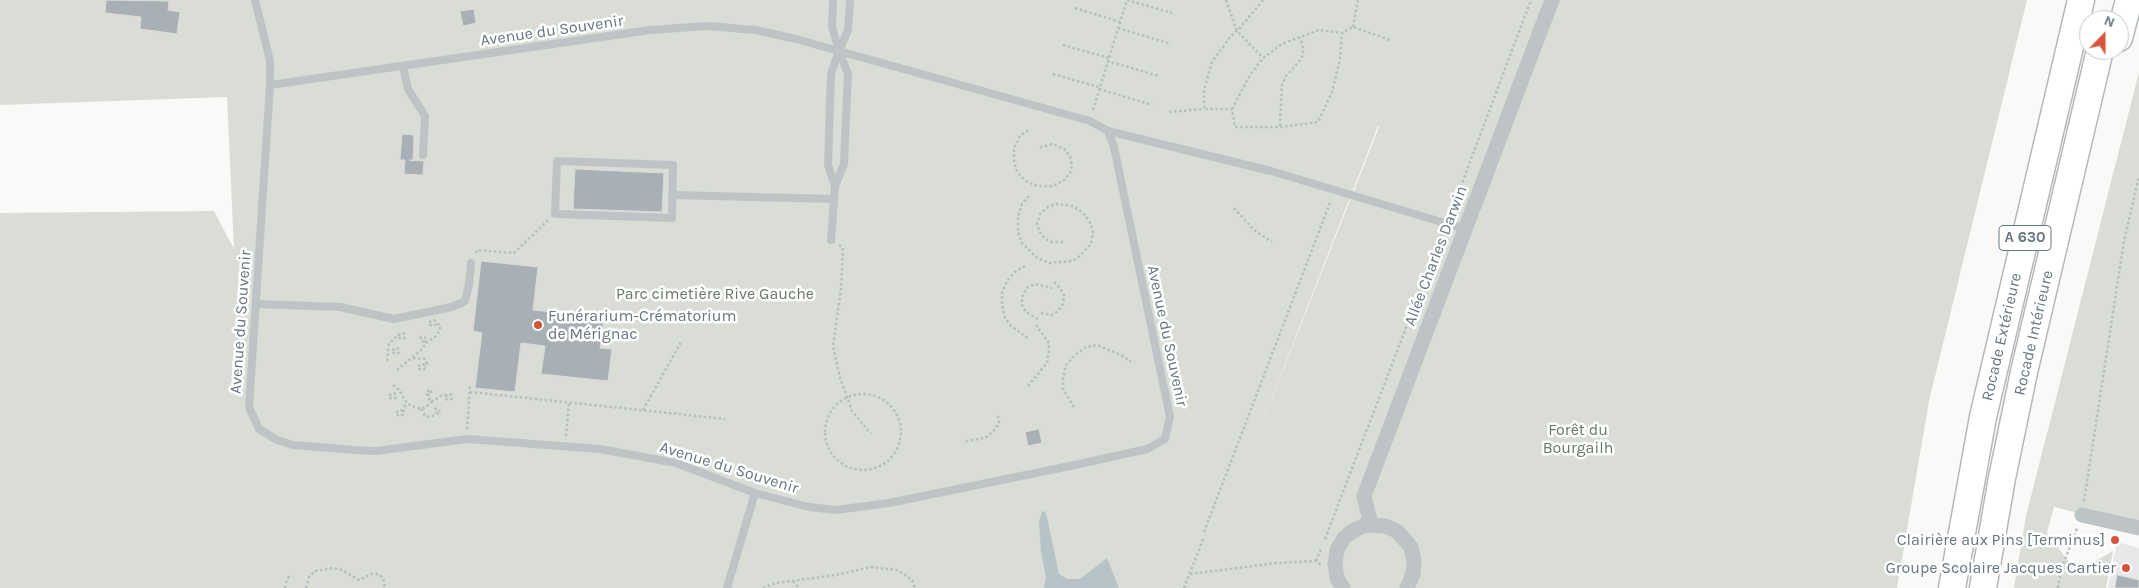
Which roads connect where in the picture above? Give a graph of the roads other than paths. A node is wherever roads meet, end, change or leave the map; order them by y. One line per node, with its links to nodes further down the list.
1 (255, 0): 10 (lane)
2 (833, 0): 6 (lane)
3 (850, 0): 6 (lane)
4 (1552, 0): 17 (street, Allée Charles Darwin)
5 (2081, 0): 28 (highway, Rocade Extérieure / A 630)
6 (839, 51): 9 (lane, Avenue du Souvenir); 12 (lane, Avenue du Souvenir); 14 (lane); 14 (lane)
7 (2098, 60): 11 (highway, Rocade Intérieure / A 630)
8 (2113, 60): 11 (highway)
9 (404, 66): 10 (lane, Avenue du Souvenir); 13 (lane)
10 (270, 85): 20 (lane, Avenue du Souvenir)
11 (2081, 128): 29 (highway, Rocade Intérieure / A 630)
12 (1108, 131): 17 (lane); 21 (lane, Avenue du Souvenir)
13 (423, 155)
14 (835, 186): 16 (lane)
15 (672, 195): 15 (lane); 16 (lane)
16 (834, 198): 18 (lane)
17 (1465, 229): 23 (street, Allée Charles Darwin)
18 (831, 240)
19 (471, 263): 20 (lane)
20 (256, 304): 21 (lane, Avenue du Souvenir)
21 (755, 493): 25 (lane)
22 (2082, 514): 24 (street)
23 (1371, 525): 26 (street); 27 (street)
24 (2139, 528)
25 (727, 588)
26 (1343, 588)
27 (1407, 588)
28 (1952, 588)
29 (1983, 588)

